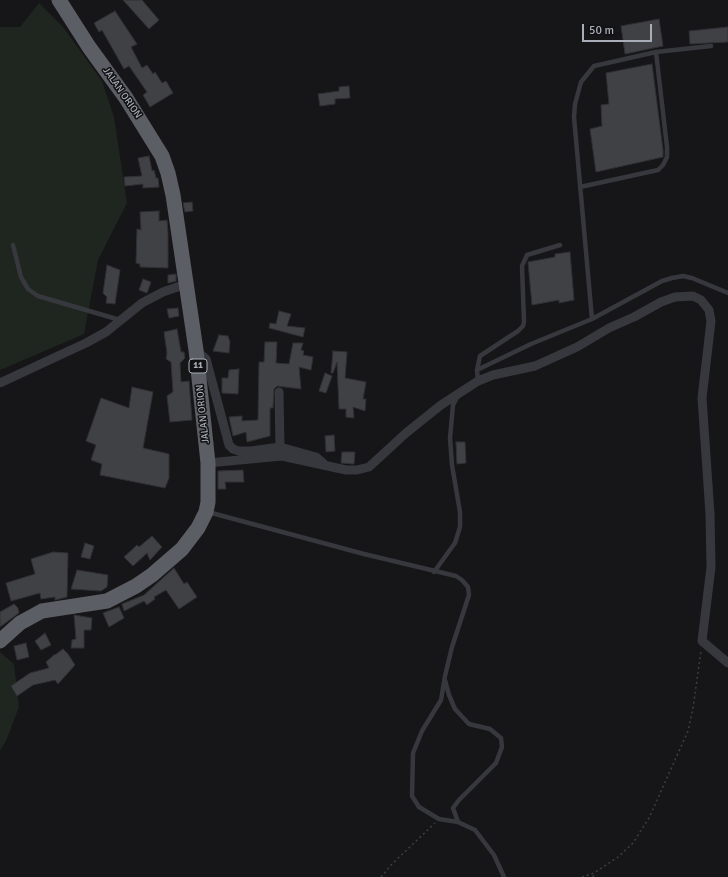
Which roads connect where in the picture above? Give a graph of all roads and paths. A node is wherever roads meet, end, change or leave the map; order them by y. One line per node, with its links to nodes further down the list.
1 (59, 0): 7 (highway, JALAN ORION / 11)
2 (711, 46): 3 (lane)
3 (656, 52): 4 (lane); 4 (lane)
4 (580, 187): 9 (lane)
5 (14, 245): 10 (lane)
6 (560, 246): 12 (lane)
7 (186, 284): 10 (street); 11 (highway, JALAN ORION / 11)
8 (728, 293): 9 (lane)
9 (592, 319): 12 (lane)
10 (120, 320): 14 (street)
11 (196, 350): 17 (street); 18 (highway, JALAN ORION / 11)
12 (477, 370): 13 (lane)
13 (478, 381): 15 (street); 23 (street)
14 (0, 383)
15 (461, 391): 19 (street); 21 (lane)
16 (279, 392): 17 (street)
17 (280, 447): 19 (street)
18 (208, 463): 19 (street); 20 (highway, JALAN ORION / 11)
19 (326, 466)
20 (206, 512): 21 (lane); 22 (highway, JALAN ORION / 11)
21 (434, 572): 25 (lane)
22 (0, 641)
23 (702, 641): 24 (street); 28 (path)
24 (728, 663)
25 (445, 676): 26 (lane); 27 (lane)
26 (439, 819): 27 (lane); 29 (path)
27 (458, 822): 30 (lane)
28 (594, 873): 31 (path); 32 (path)
29 (381, 877)
30 (504, 877)
31 (582, 877)
32 (593, 877)

